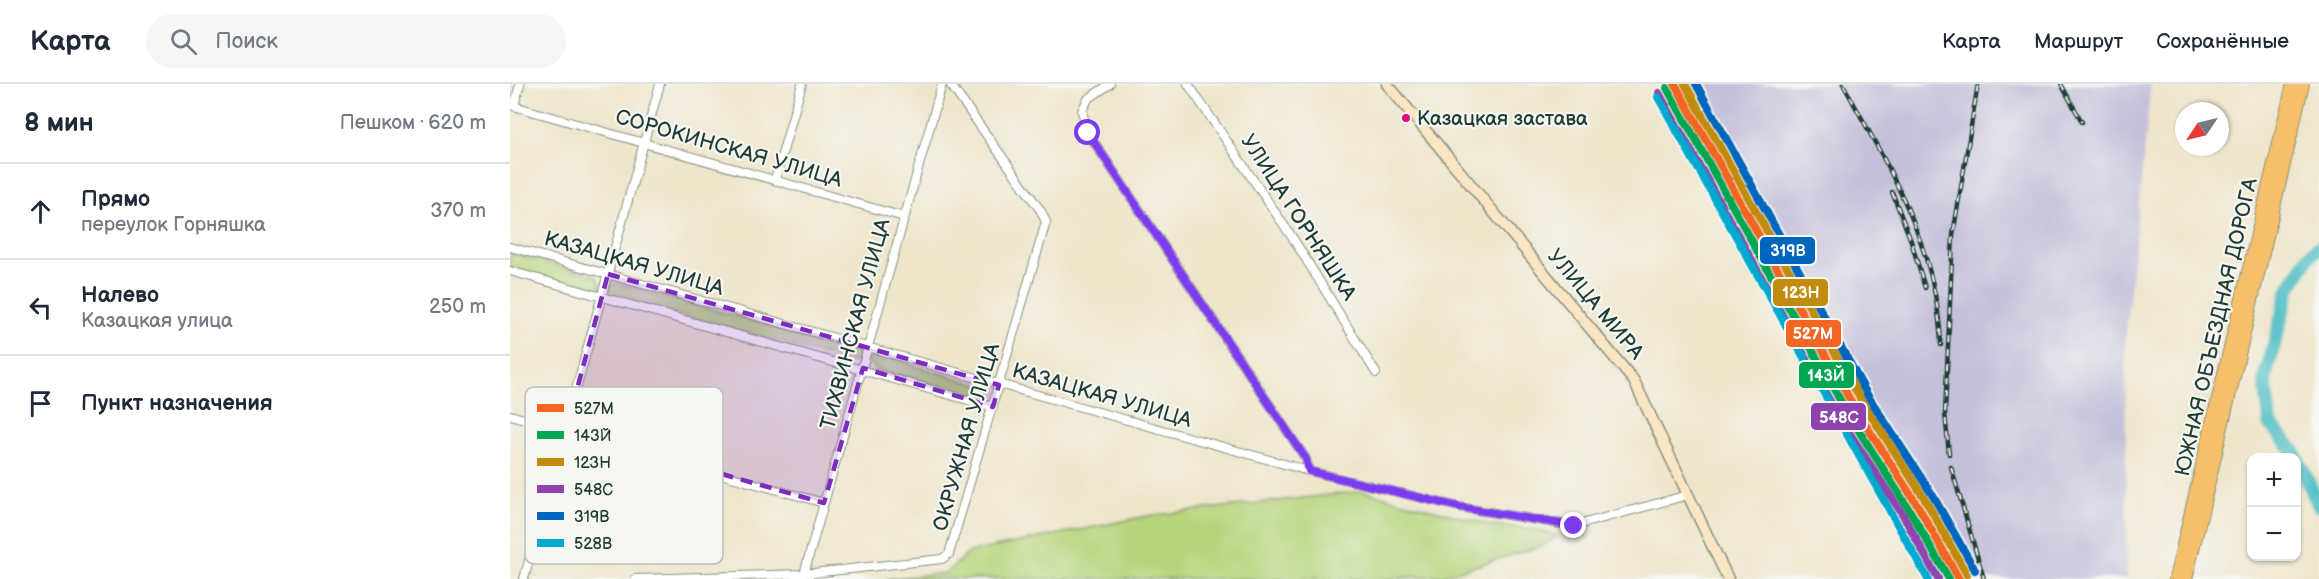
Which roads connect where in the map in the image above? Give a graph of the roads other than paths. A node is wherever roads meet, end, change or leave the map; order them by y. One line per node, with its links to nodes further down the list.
1 (520, 84): 11 (street)
2 (660, 84): 12 (street)
3 (802, 84): 13 (street)
4 (942, 84): 14 (street, ТИХВИНСКАЯ УЛИЦА)
5 (950, 84): 22 (street, ОКРУЖНАЯ УЛИЦА)
6 (1110, 84): 27 (street)
7 (1188, 84): 21 (street, УЛИЦА ГОРНЯШКА)
8 (1387, 84): 29 (main road, УЛИЦА МИРА)
9 (2293, 84): 36 (main road, ЮЖНАЯ ОБЪЕЗДНАЯ ДОРОГА)
10 (2303, 84): 37 (main road, ЮЖНАЯ ОБЪЕЗДНАЯ ДОРОГА)
11 (512, 105): 12 (street, СОРОКИНСКАЯ УЛИЦА)
12 (646, 142): 13 (street, СОРОКИНСКАЯ УЛИЦА); 17 (street)
13 (775, 179): 14 (street, СОРОКИНСКАЯ УЛИЦА)
14 (904, 217): 19 (street, ТИХВИНСКАЯ УЛИЦА)
15 (510, 247): 17 (street, КАЗАЦКАЯ УЛИЦА)
16 (510, 271): 18 (street, КАЗАЦКАЯ УЛИЦА)
17 (608, 274): 18 (street); 19 (street, КАЗАЦКАЯ УЛИЦА)
18 (601, 297): 20 (street, КАЗАЦКАЯ УЛИЦА); 23 (street)
19 (869, 348): 20 (street, ТИХВИНСКАЯ УЛИЦА); 22 (street, КАЗАЦКАЯ УЛИЦА)
20 (863, 368): 24 (street, КАЗАЦКАЯ УЛИЦА); 30 (street, ТИХВИНСКАЯ УЛИЦА)
21 (1376, 373)
22 (999, 385): 24 (street, ОКРУЖНАЯ УЛИЦА); 27 (street, КАЗАЦКАЯ УЛИЦА)
23 (577, 387)
24 (993, 406): 32 (street, ОКРУЖНАЯ УЛИЦА)
25 (510, 415): 26 (street)
26 (525, 419)
27 (1309, 471): 29 (street, КАЗАЦКАЯ УЛИЦА)
28 (723, 474): 30 (street)
29 (1688, 495): 35 (main road, УЛИЦА МИРА)
30 (824, 503): 32 (street, ТИХВИНСКАЯ УЛИЦА)
31 (528, 564): 33 (street)
32 (804, 574): 34 (street, ОКРУЖНАЯ УЛИЦА)
33 (524, 579)
34 (635, 579)
35 (1728, 579)
36 (2175, 579)
37 (2186, 579)

